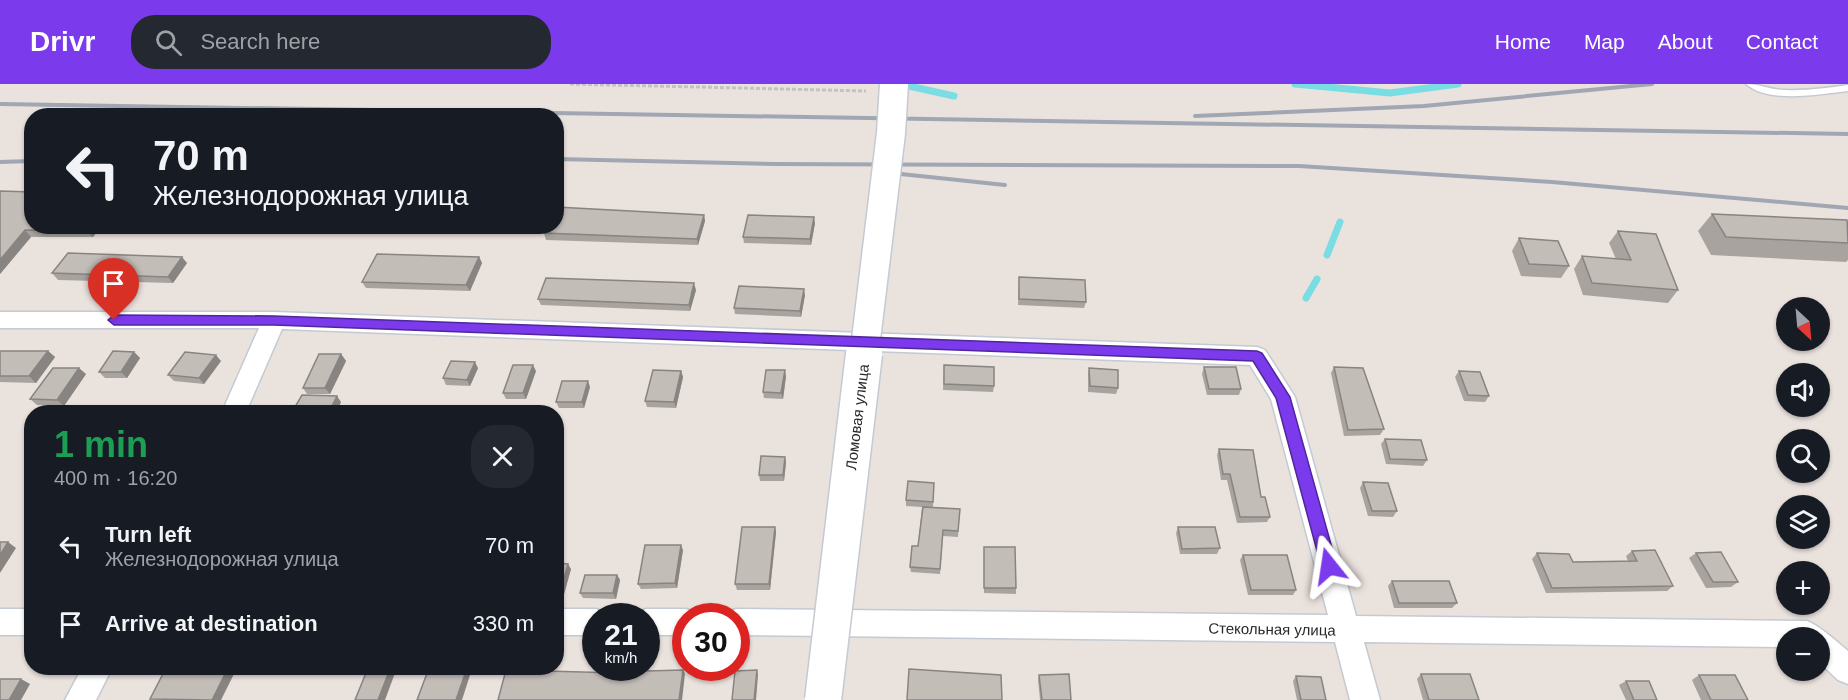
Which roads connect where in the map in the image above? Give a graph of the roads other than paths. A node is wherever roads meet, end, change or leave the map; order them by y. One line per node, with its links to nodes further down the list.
1 (894, 84): 18 (main road, Ломовая улица, bridge)
2 (1751, 84): 3 (lane)
3 (1848, 88)
4 (0, 320): 5 (street)
5 (274, 320): 6 (street); 12 (street)
6 (237, 405)
7 (0, 622): 8 (street)
8 (24, 622)
9 (564, 622): 10 (street)
10 (582, 622)
11 (750, 622): 12 (street, Стекольная улица)
12 (1346, 630): 13 (street, Стекольная улица); 19 (street)
13 (1776, 638)
14 (1830, 654): 15 (street)
15 (1848, 670)
16 (93, 675): 17 (street)
17 (80, 700)
18 (823, 700)
19 (1365, 700)

